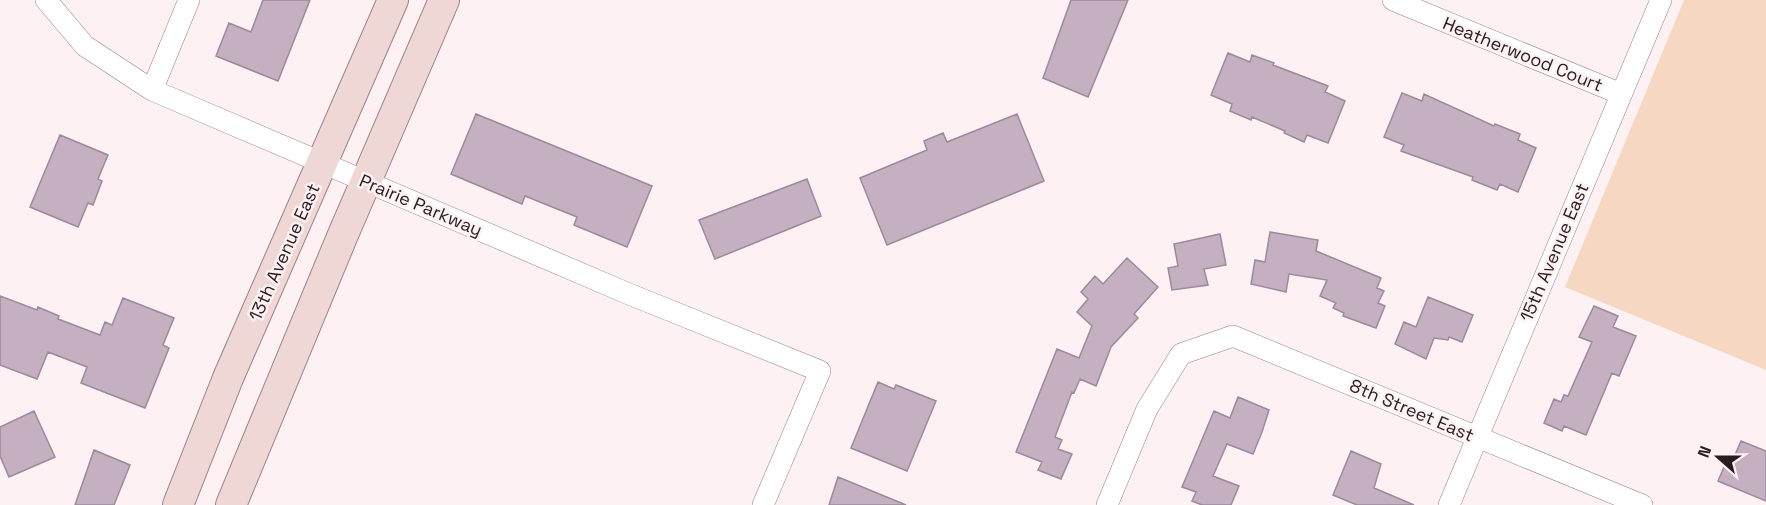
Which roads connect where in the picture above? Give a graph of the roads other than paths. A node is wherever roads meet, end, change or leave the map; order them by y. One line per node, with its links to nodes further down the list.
1 (46, 0): 7 (street, Prairie Parkway)
2 (189, 0): 7 (street)
3 (393, 0): 9 (main road, 13th Avenue East)
4 (444, 0): 10 (main road)
5 (1393, 0): 8 (street, Heatherwood Court)
6 (1661, 0): 8 (street, 15th Avenue East)
7 (152, 90): 9 (street, Prairie Parkway)
8 (1621, 94): 11 (street, 15th Avenue East)
9 (323, 163): 10 (street, Prairie Parkway); 12 (main road, 13th Avenue East)
10 (366, 182): 13 (main road); 14 (street, Prairie Parkway)
11 (1476, 437): 15 (street, 8th Street East); 16 (street, 15th Avenue East); 17 (street, 8th Street East)
12 (178, 505)
13 (231, 505)
14 (763, 505)
15 (1107, 505)
16 (1449, 505)
17 (1642, 505)

